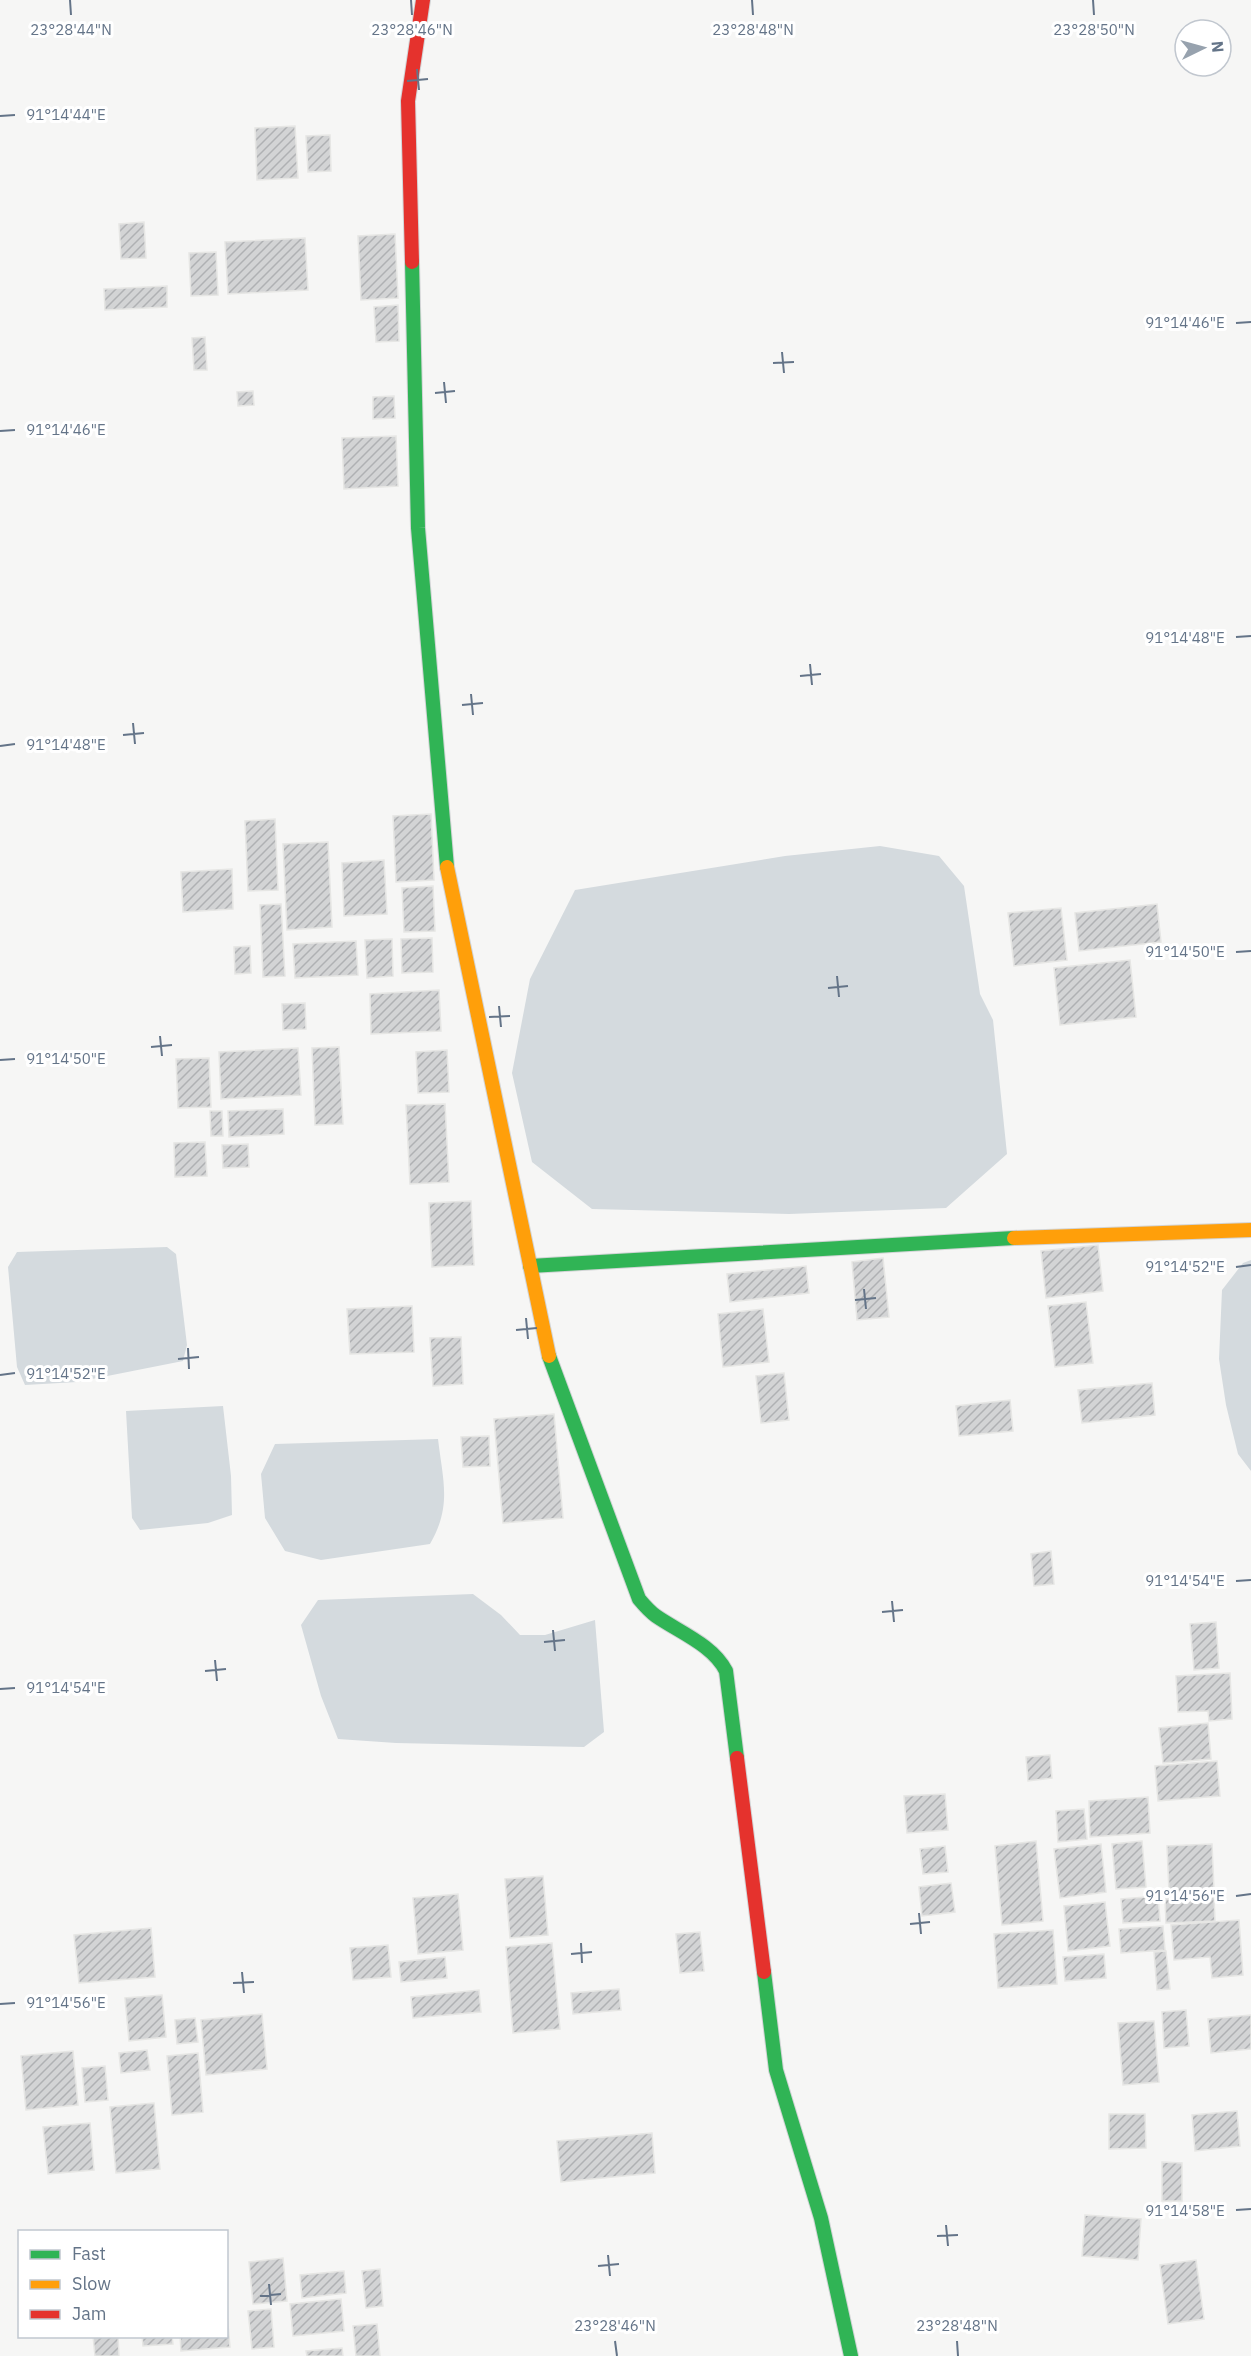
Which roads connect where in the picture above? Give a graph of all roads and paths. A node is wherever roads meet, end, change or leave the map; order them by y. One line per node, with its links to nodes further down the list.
1 (423, 0): 3 (street)
2 (1251, 1230): 3 (street)
3 (530, 1266): 4 (street)
4 (851, 2356)

